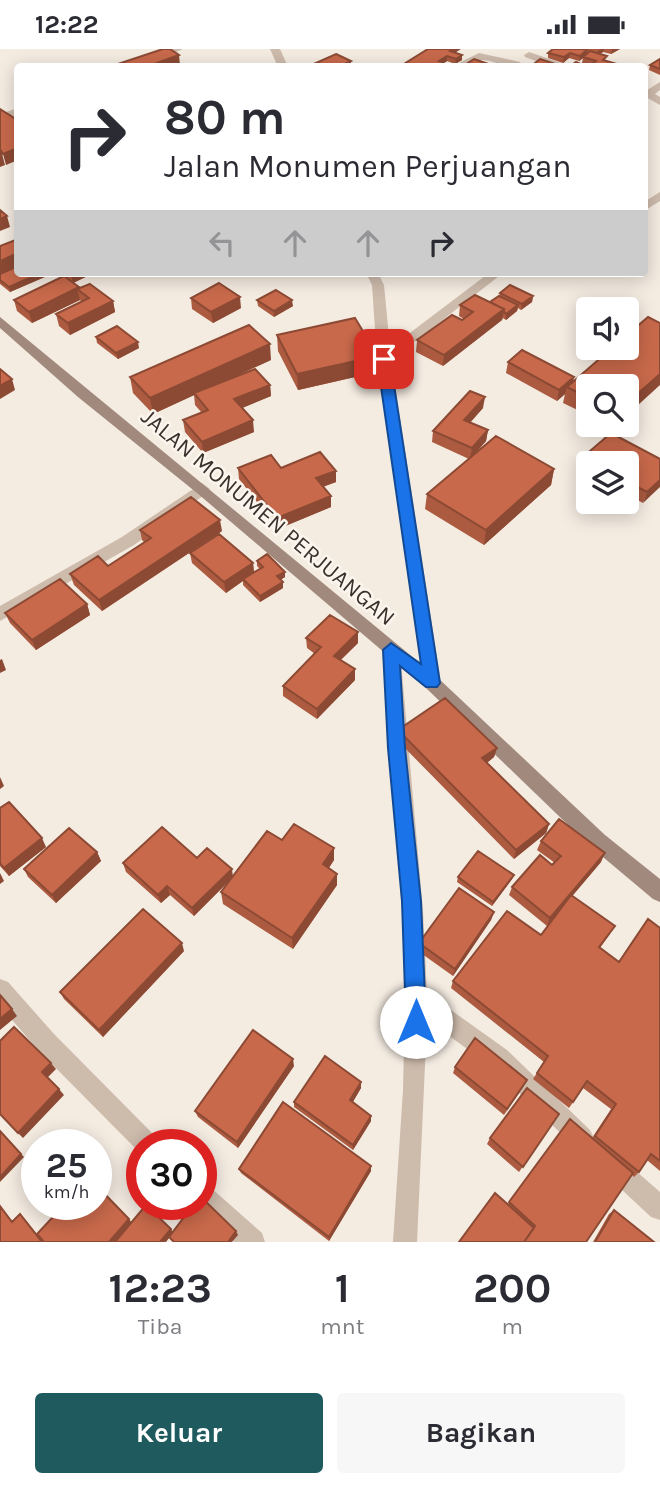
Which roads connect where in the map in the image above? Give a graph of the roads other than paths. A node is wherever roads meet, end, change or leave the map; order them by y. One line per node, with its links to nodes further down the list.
1 (178, 49): 3 (street)
2 (534, 52): 6 (street); 7 (street)
3 (143, 63)
4 (464, 63): 5 (street)
5 (505, 63)
6 (516, 63)
7 (555, 63)
8 (660, 85): 9 (street)
9 (660, 102)
10 (374, 277): 13 (street)
11 (492, 277): 13 (street)
12 (0, 320): 14 (street, JALAN MONUMEN PERJUANGAN)
13 (384, 359): 17 (street)
14 (202, 489): 15 (street); 16 (street, JALAN MONUMEN PERJUANGAN)
15 (0, 614)
16 (391, 650): 17 (street, JALAN MONUMEN PERJUANGAN); 20 (street)
17 (432, 683): 18 (street, JALAN MONUMEN PERJUANGAN)
18 (658, 885)
19 (0, 990): 21 (street)
20 (416, 999): 22 (street); 25 (street)
21 (132, 1129)
22 (660, 1208)
23 (217, 1210): 24 (street)
24 (253, 1242)
25 (405, 1242)

